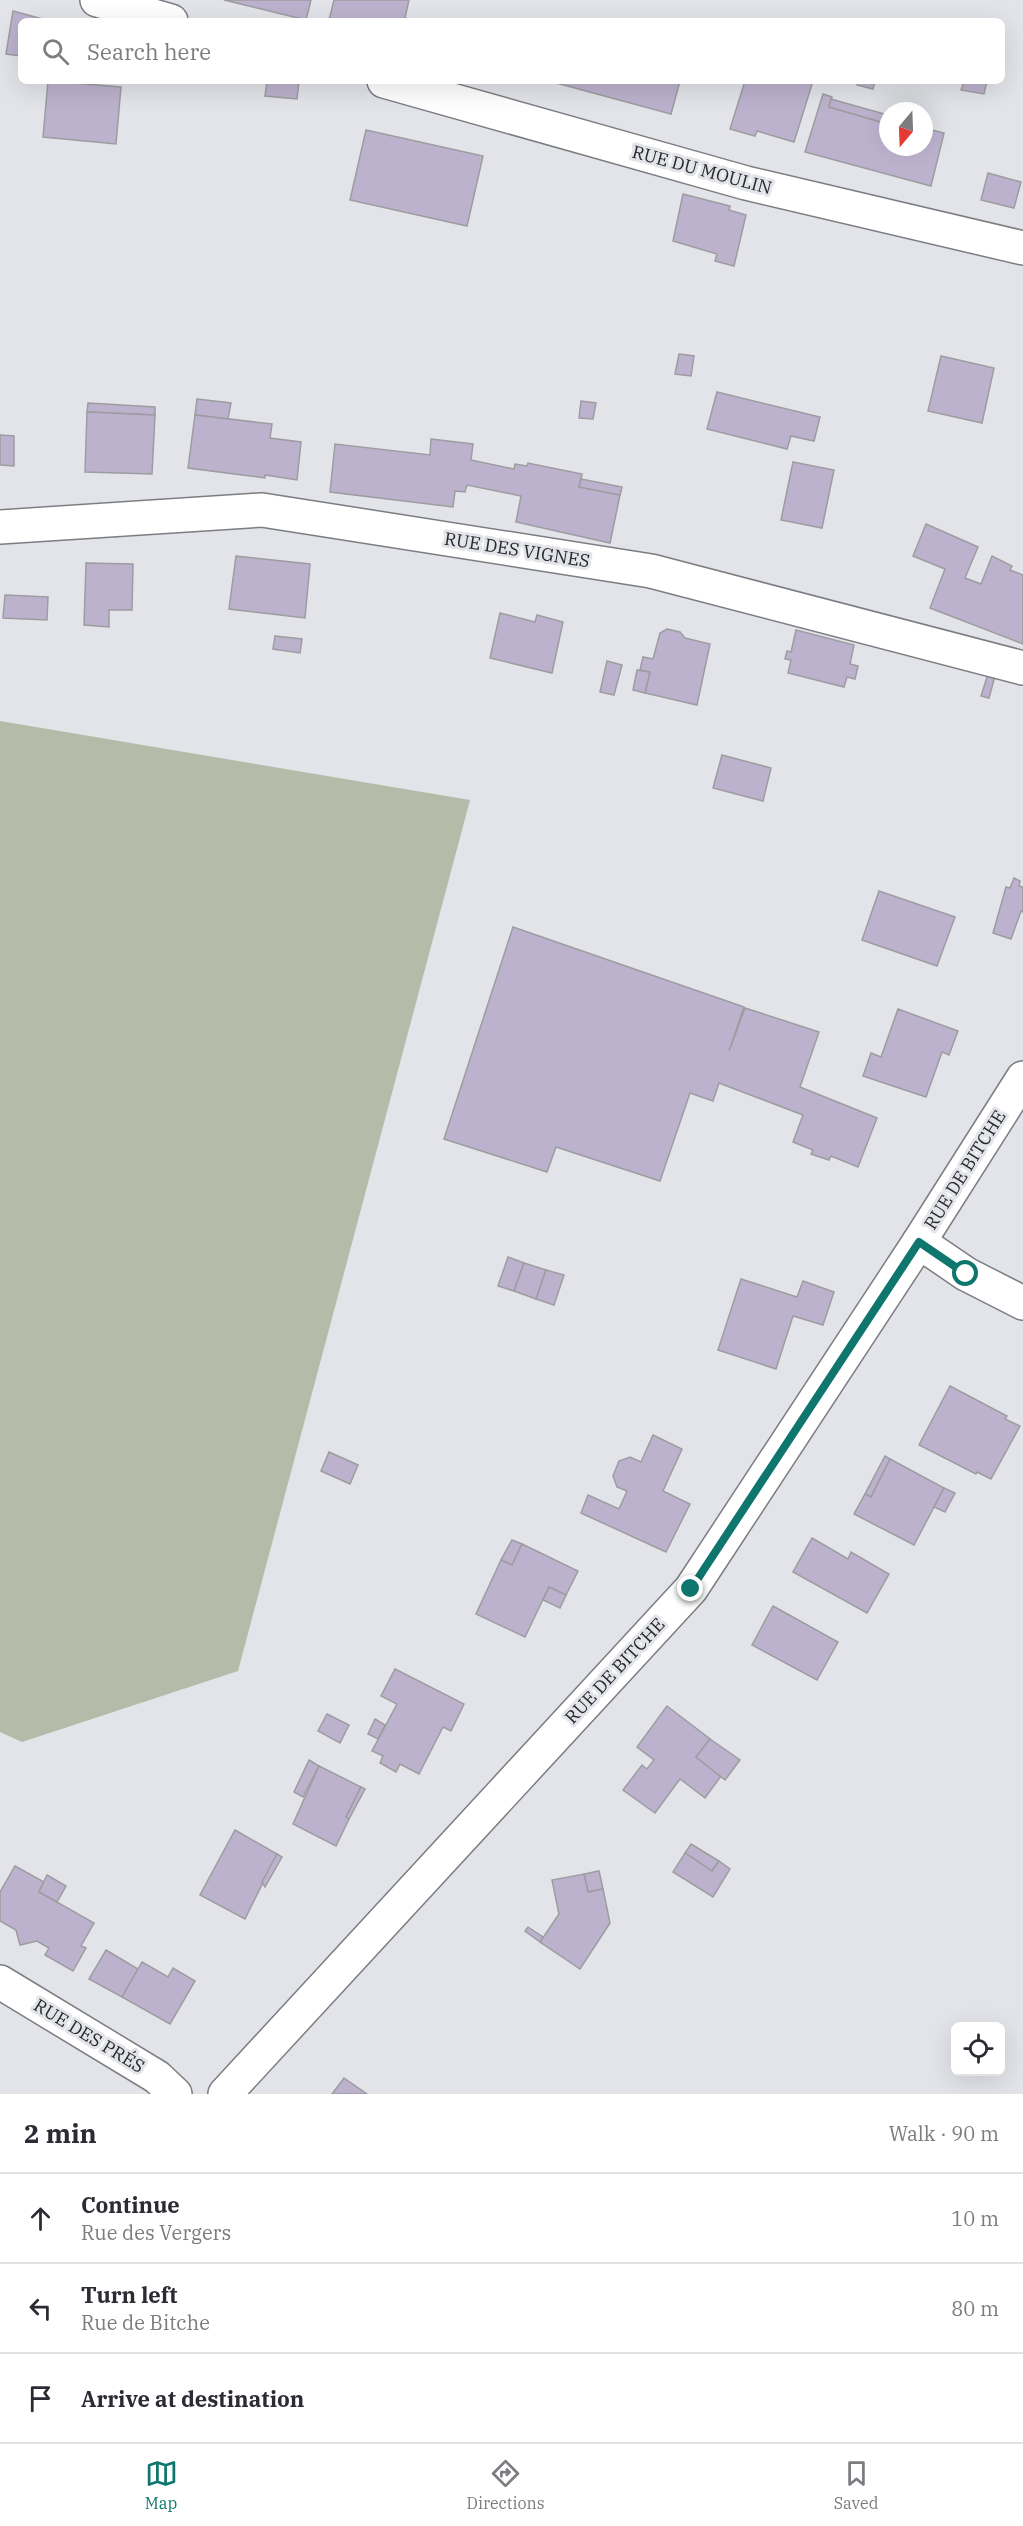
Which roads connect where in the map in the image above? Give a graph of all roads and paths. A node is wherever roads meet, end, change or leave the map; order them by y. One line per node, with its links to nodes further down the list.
1 (97, 0): 2 (street)
2 (160, 18)
3 (395, 84): 4 (street, RUE DU MOULIN)
4 (1023, 248)
5 (0, 527): 6 (street, RUE DES VIGNES)
6 (1023, 668)
7 (1023, 1078): 8 (street, RUE DE BITCHE)
8 (919, 1242): 9 (street); 12 (street, RUE DE BITCHE)
9 (1023, 1303)
10 (0, 1982): 11 (street, RUE DES PRÉS)
11 (175, 2094)
12 (225, 2094)

